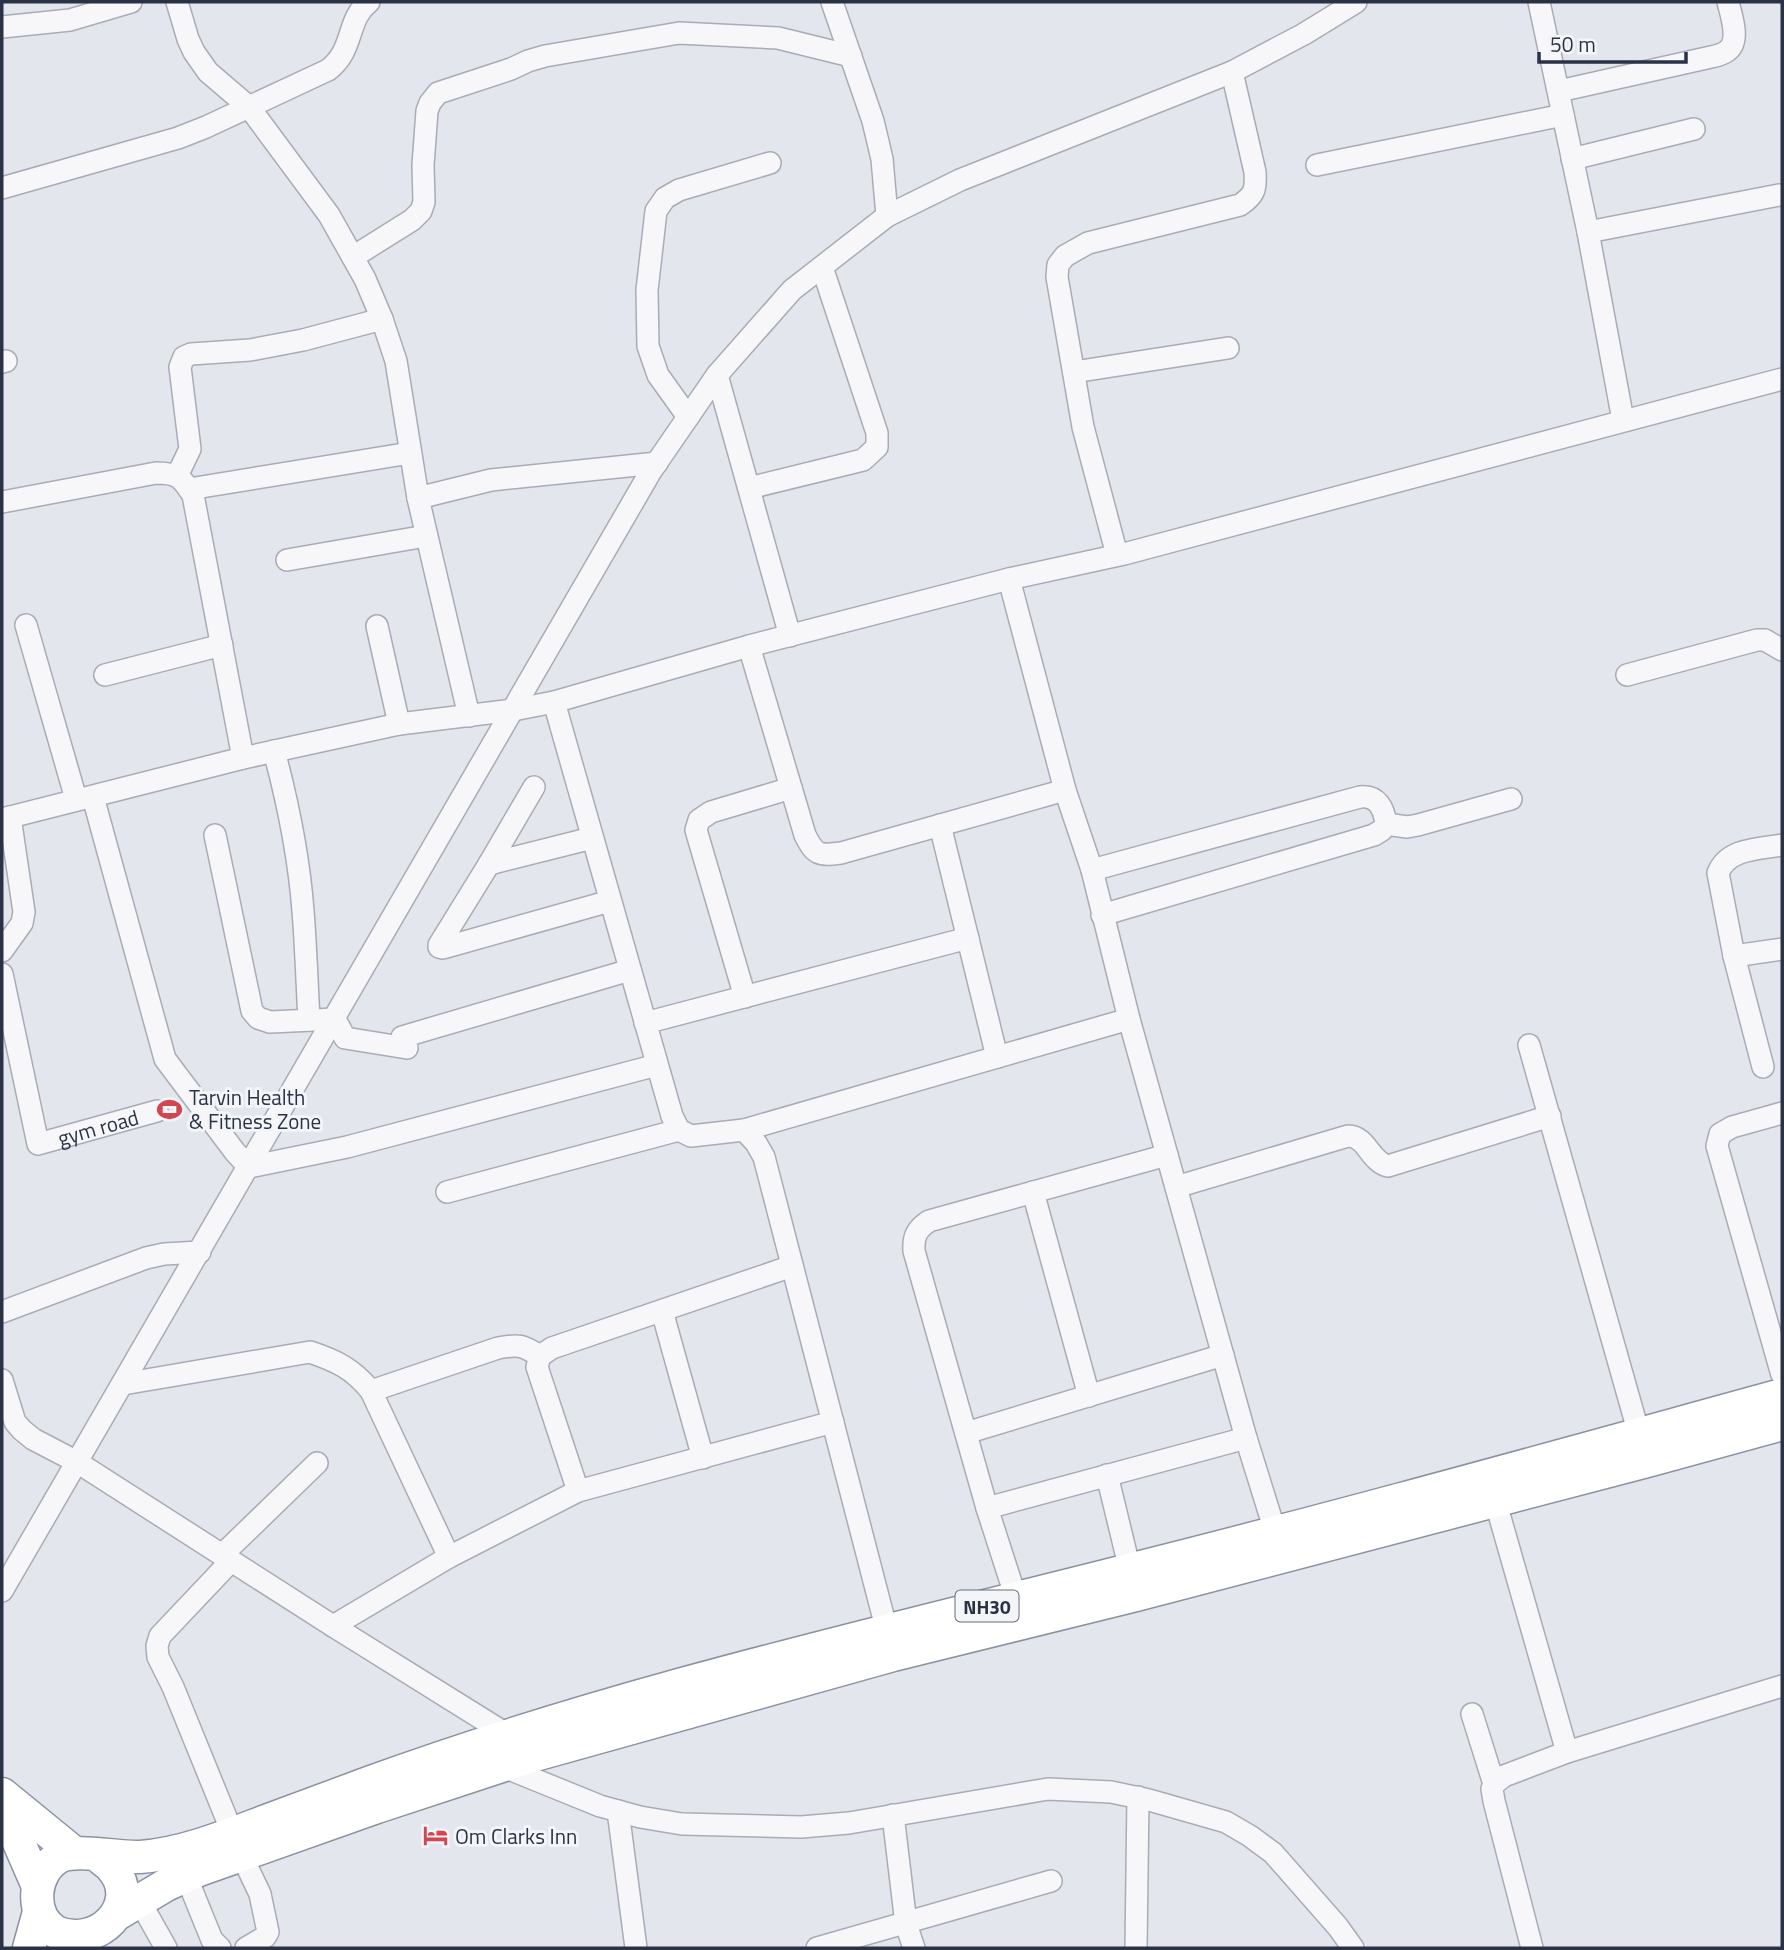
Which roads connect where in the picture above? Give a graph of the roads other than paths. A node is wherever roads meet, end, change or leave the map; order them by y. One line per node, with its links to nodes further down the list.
1 (131, 2): 9 (street)
2 (177, 2): 13 (street)
3 (369, 2): 13 (street)
4 (1356, 2): 11 (street)
5 (1539, 2): 12 (street)
6 (1728, 2): 12 (street)
7 (836, 3): 10 (street)
8 (2, 21): 9 (street)
9 (2, 27)
10 (851, 56): 21 (street); 23 (street)
11 (1232, 72): 21 (street); 27 (street)
12 (1559, 91): 14 (street)
13 (249, 107): 19 (street); 23 (street)
14 (1563, 116): 16 (street); 18 (street)
15 (1694, 130): 16 (street)
16 (1572, 159): 22 (street)
17 (770, 163): 30 (street)
18 (1317, 165)
19 (2, 188)
20 (1779, 195): 22 (street)
21 (887, 216): 24 (street)
22 (1588, 232): 31 (street)
23 (353, 257): 25 (street)
24 (822, 267): 28 (street); 35 (street)
25 (382, 319): 32 (street); 34 (street)
26 (1228, 348): 27 (street)
27 (1074, 372): 39 (street)
28 (717, 375): 30 (street); 35 (street)
29 (1782, 379): 31 (street)
30 (688, 417): 33 (street)
31 (1622, 420): 39 (street)
32 (410, 453): 34 (street); 36 (street)
33 (657, 463): 36 (street); 51 (street)
34 (183, 483): 37 (street); 45 (street)
35 (749, 488): 44 (street)
36 (418, 498): 38 (street)
37 (2, 502)
38 (426, 536): 40 (street); 52 (street)
39 (1117, 555): 41 (street)
40 (287, 560)
41 (1009, 579): 44 (street); 58 (street)
42 (26, 625): 59 (street)
43 (377, 626): 53 (street)
44 (790, 636): 46 (street)
45 (222, 645): 49 (street); 55 (street)
46 (749, 646): 50 (street); 57 (street)
47 (1782, 650): 48 (street)
48 (1626, 675)
49 (105, 676)
50 (554, 702): 51 (street); 65 (street)
51 (513, 710): 52 (street); 78 (street)
52 (469, 716): 53 (street)
53 (398, 724): 54 (street)
54 (274, 751): 55 (street); 80 (street)
55 (243, 758): 59 (street)
56 (534, 787): 67 (street)
57 (791, 788): 63 (street); 77 (street)
58 (1065, 790): 63 (street); 68 (street)
59 (84, 798): 61 (street); 92 (street)
60 (1511, 799): 62 (street)
61 (6, 818): 73 (street)
62 (1386, 824): 68 (street); 70 (street)
63 (940, 825): 71 (street)
64 (215, 835): 80 (street)
65 (592, 838): 67 (street); 69 (street)
66 (1782, 845): 74 (street)
67 (489, 864): 69 (street)
68 (1091, 870): 70 (street)
69 (610, 901): 75 (street)
70 (1102, 915): 79 (street)
71 (968, 938): 77 (street); 83 (street)
72 (1782, 949): 74 (street)
73 (2, 951)
74 (1734, 956): 85 (street)
75 (630, 970): 78 (street); 81 (street)
76 (2, 974): 86 (street, gym road)
77 (746, 997): 81 (street)
78 (335, 1019): 80 (street); 92 (street)
79 (1129, 1019): 83 (street); 91 (street)
80 (309, 1020)
81 (645, 1023): 84 (street)
82 (1530, 1045): 88 (street)
83 (997, 1057): 90 (street)
84 (657, 1065): 89 (street); 92 (street)
85 (1763, 1067)
86 (157, 1111)
87 (1782, 1113): 102 (street)
88 (1549, 1116): 93 (street); 111 (street)
89 (679, 1130): 90 (street); 94 (street)
90 (744, 1130): 97 (street)
91 (1167, 1155): 93 (street); 95 (street)
92 (249, 1167): 96 (street)
93 (1176, 1187): 100 (street)
94 (447, 1192)
95 (1033, 1192): 107 (street); 110 (street)
96 (200, 1252): 99 (street); 104 (street)
97 (792, 1266): 98 (street); 108 (street)
98 (662, 1311): 101 (street); 113 (street)
99 (2, 1312)
100 (1223, 1355): 107 (street); 112 (street)
101 (540, 1356): 105 (street); 117 (street)
102 (1782, 1375)
103 (2, 1380): 114 (street)
104 (123, 1384): 105 (street); 114 (street)
105 (371, 1391): 121 (street)
106 (1782, 1395): 111 (highway, NH30)
107 (1089, 1396): 110 (street)
108 (833, 1422): 113 (street); 127 (street)
109 (1782, 1424): 118 (highway, NH30)
110 (966, 1433): 119 (street)
111 (1639, 1434): 120 (highway, NH30)
112 (1246, 1437): 116 (street); 120 (street)
113 (703, 1458): 117 (street)
114 (77, 1462): 122 (street); 124 (street)
115 (317, 1463): 122 (street)
116 (1107, 1475): 119 (street); 123 (street)
117 (578, 1492): 121 (street)
118 (1494, 1500): 131 (street); 132 (highway, NH30)
119 (987, 1508): 125 (street)
120 (1275, 1531): 123 (highway, NH30)
121 (449, 1557): 126 (street)
122 (227, 1558): 126 (street); 139 (street)
123 (1130, 1570): 125 (highway, NH30)
124 (2, 1591)
125 (1016, 1598): 127 (highway, NH30)
126 (333, 1626): 130 (street)
127 (887, 1631): 130 (highway, NH30)
128 (1782, 1685): 131 (street)
129 (1472, 1714): 133 (street)
130 (508, 1735): 139 (highway, NH30)
131 (1567, 1752): 133 (street)
132 (499, 1765): 137 (street); 139 (highway, NH30)
133 (1494, 1784): 155 (street)
134 (2, 1794): 140 (highway)
135 (1138, 1797): 138 (street); 153 (street); 154 (street)
136 (2, 1804): 143 (highway)
137 (618, 1811): 138 (street); 150 (street)
138 (893, 1815): 144 (street)
139 (237, 1844): 140 (highway, NH30); 141 (highway, NH30); 149 (street)
140 (85, 1854): 143 (highway); 145 (highway)
141 (186, 1876): 145 (highway, NH30); 148 (street)
142 (1051, 1881): 144 (street)
143 (38, 1898): 145 (highway); 146 (highway)
144 (906, 1924): 151 (street); 152 (street)
145 (106, 1930): 147 (street)
146 (29, 1948)
147 (166, 1948)
148 (220, 1948)
149 (246, 1948)
150 (636, 1948)
151 (817, 1948)
152 (914, 1948)
153 (1136, 1948)
154 (1353, 1948)
155 (1532, 1948)

